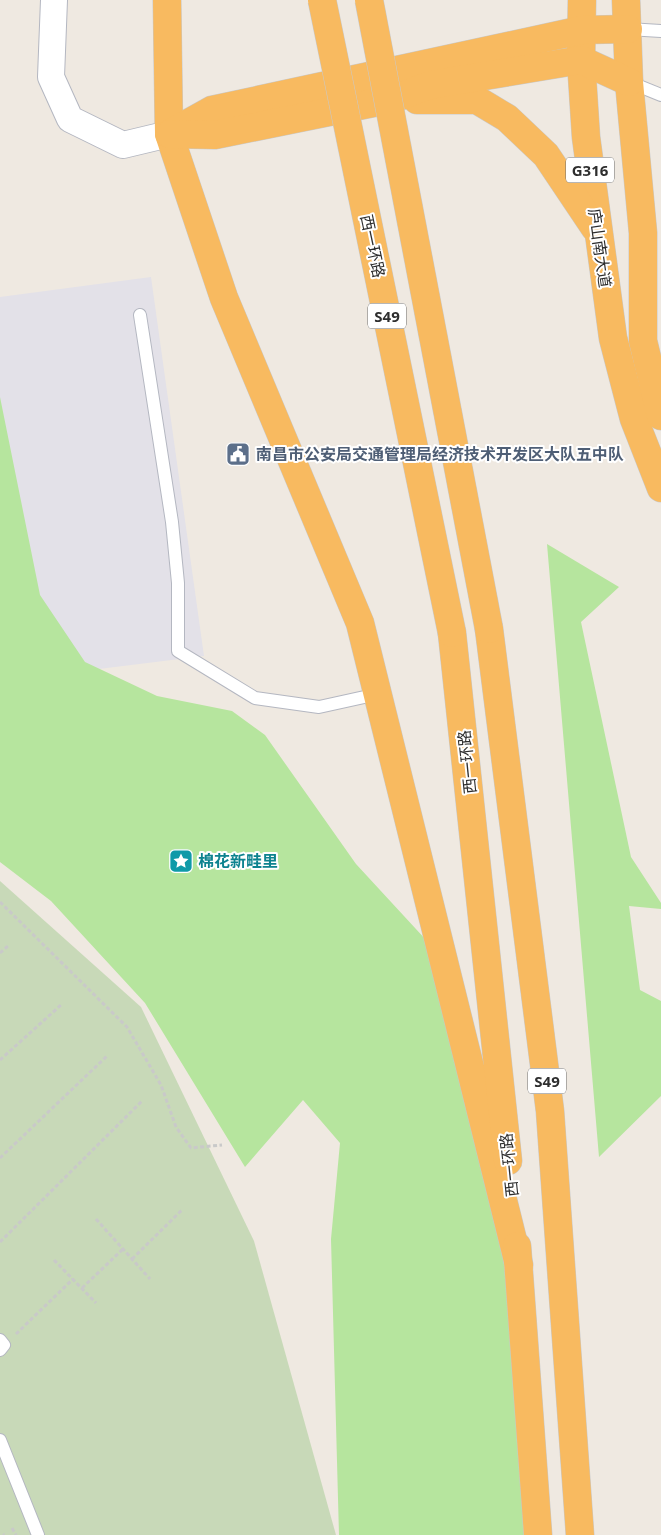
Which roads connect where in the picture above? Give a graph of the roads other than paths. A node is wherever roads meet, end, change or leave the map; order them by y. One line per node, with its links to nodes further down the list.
1 (54, 0): 15 (street)
2 (167, 0): 15 (highway)
3 (322, 0): 21 (highway, 西一环路 / S49, bridge)
4 (369, 0): 25 (highway, S49, bridge)
5 (561, 0): 9 (highway)
6 (582, 0): 9 (highway, 庐山南大道 / G316)
7 (626, 0): 8 (highway, G316)
8 (628, 29): 9 (highway); 10 (lane); 12 (highway, G316)
9 (582, 30): 11 (highway, 庐山南大道 / G316); 15 (highway)
10 (661, 31)
11 (581, 60): 12 (highway); 14 (highway); 16 (highway, 庐山南大道 / G316)
12 (629, 82): 13 (lane); 18 (highway, G316)
13 (661, 95)
14 (393, 99): 15 (highway); 16 (highway)
15 (169, 134): 20 (highway)
16 (598, 232): 19 (highway, 庐山南大道 / G316)
17 (140, 315): 20 (lane)
18 (661, 416)
19 (661, 488)
20 (378, 694): 21 (highway)
21 (519, 1265): 24 (highway, 西一环路 / S49)
22 (0, 1440): 23 (lane)
23 (38, 1535)
24 (538, 1535)
25 (580, 1535)

